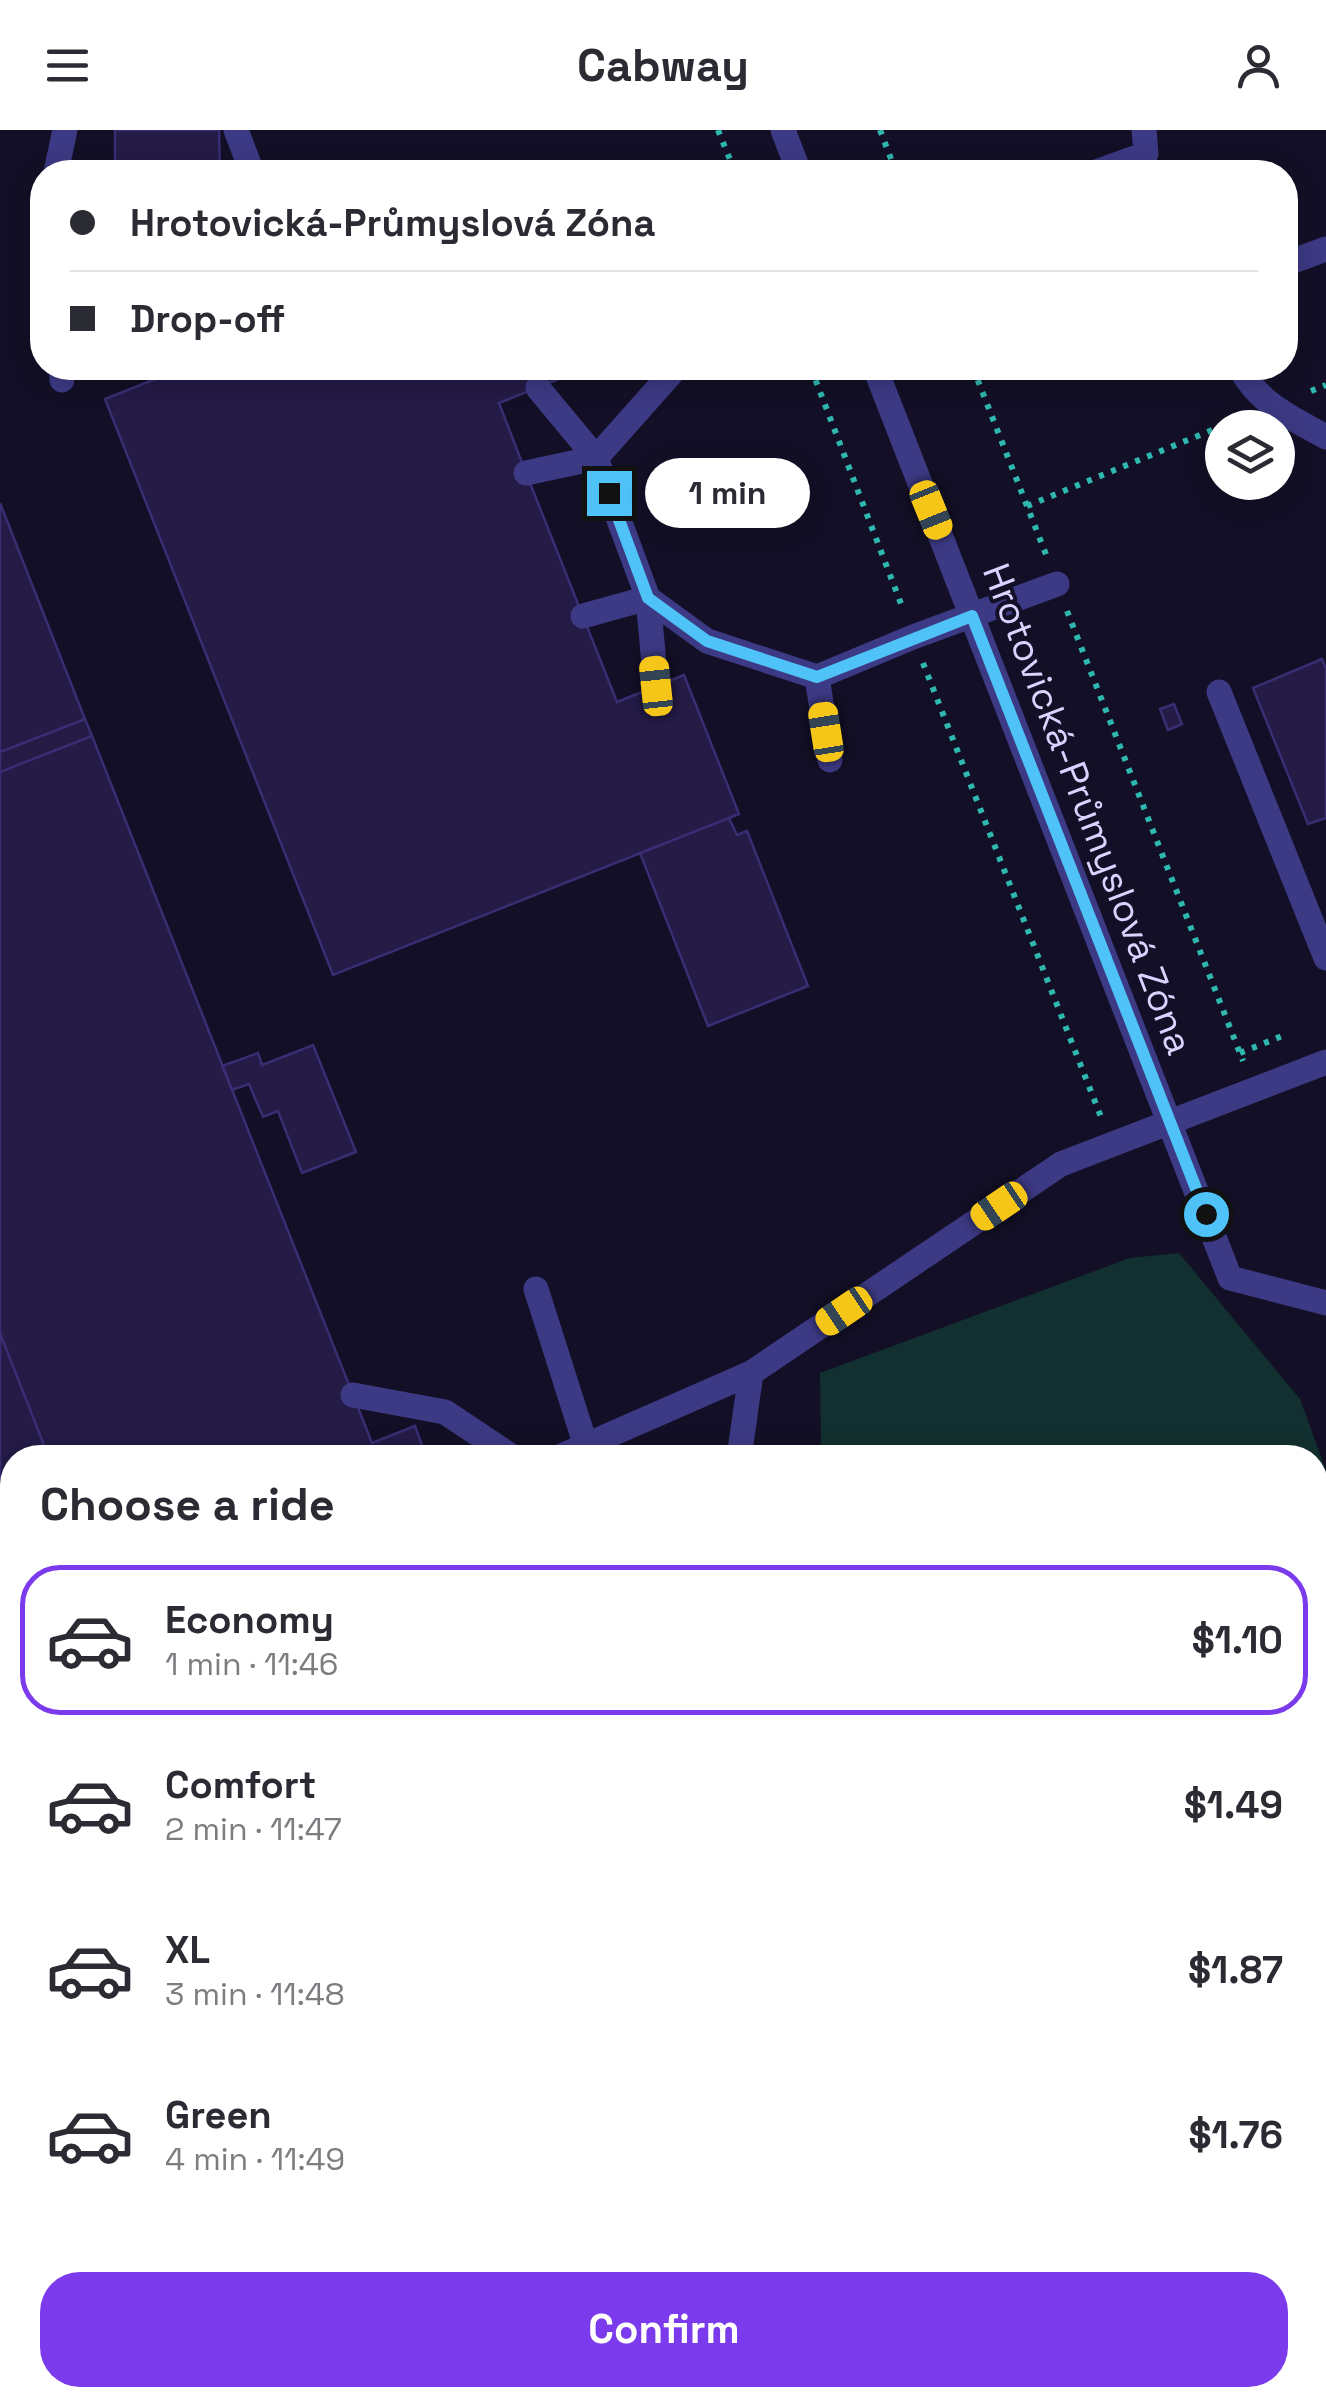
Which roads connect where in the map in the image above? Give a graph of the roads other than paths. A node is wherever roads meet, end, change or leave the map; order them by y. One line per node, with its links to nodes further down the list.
1 (65, 130): 4 (street)
2 (236, 130): 5 (street)
3 (783, 130): 6 (street)
4 (59, 160)
5 (247, 160)
6 (794, 160)
7 (1326, 249): 8 (street)
8 (1298, 259)
9 (665, 380): 14 (street)
10 (880, 380): 19 (street, Hrotovická-Průmyslová Zóna)
11 (1246, 380): 13 (street)
12 (538, 388): 14 (street)
13 (1326, 437)
14 (596, 458): 15 (street); 17 (street)
15 (526, 473)
16 (1057, 584): 19 (street)
17 (648, 598): 18 (street); 20 (street); 21 (street)
18 (583, 616)
19 (972, 616): 20 (street); 26 (street, Hrotovická-Průmyslová Zóna)
20 (817, 677): 23 (street)
21 (656, 686)
22 (1219, 692): 24 (street)
23 (830, 760)
24 (1326, 958)
25 (1326, 1062): 26 (street)
26 (1170, 1120): 28 (street, Hrotovická-Průmyslová Zóna); 29 (street)
27 (536, 1289): 31 (street)
28 (1326, 1303)
29 (751, 1374): 31 (street); 34 (street)
30 (353, 1395): 32 (street)
31 (585, 1443): 33 (street)
32 (494, 1445)
33 (581, 1445)
34 (741, 1445)

